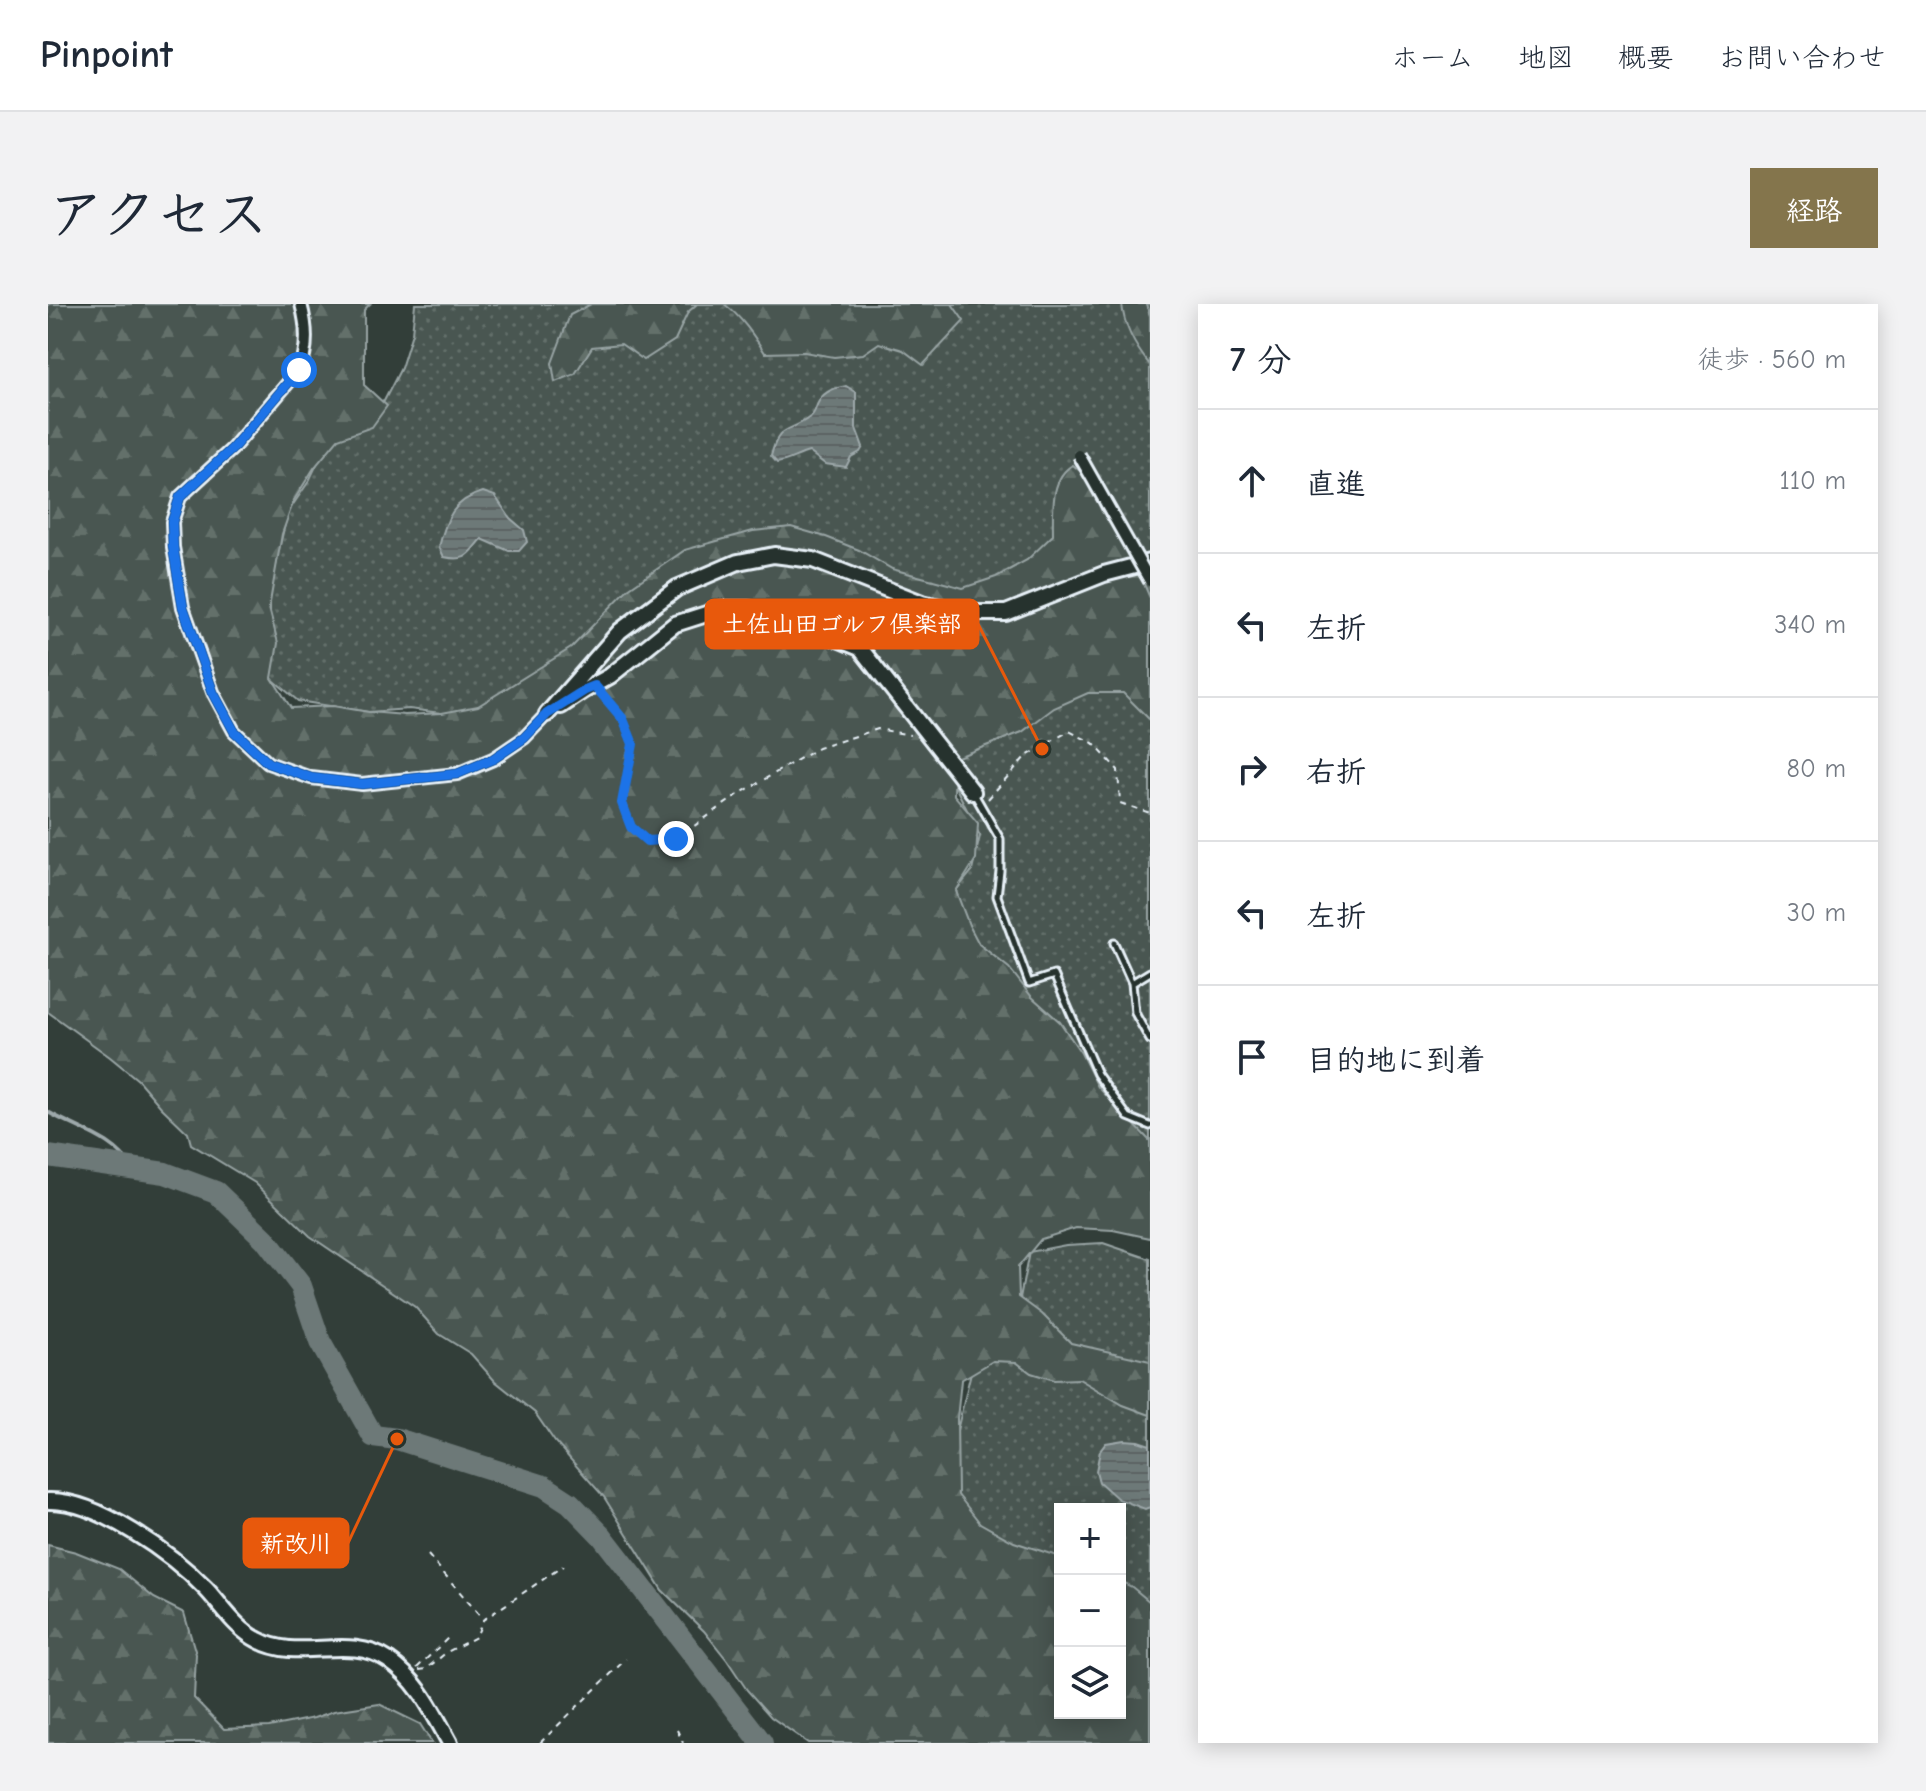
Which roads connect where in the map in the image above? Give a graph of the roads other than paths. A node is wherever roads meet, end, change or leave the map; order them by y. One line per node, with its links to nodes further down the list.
1 (301, 304): 5 (street)
2 (1079, 455): 4 (street, bridge)
3 (1150, 562): 5 (street)
4 (1150, 581)
5 (547, 714): 6 (street)
6 (973, 792): 11 (lane)
7 (1114, 943): 9 (lane)
8 (1150, 972): 9 (lane)
9 (1132, 983): 10 (lane)
10 (1150, 1040)
11 (1150, 1126)
12 (48, 1501): 13 (street)
13 (450, 1743)

